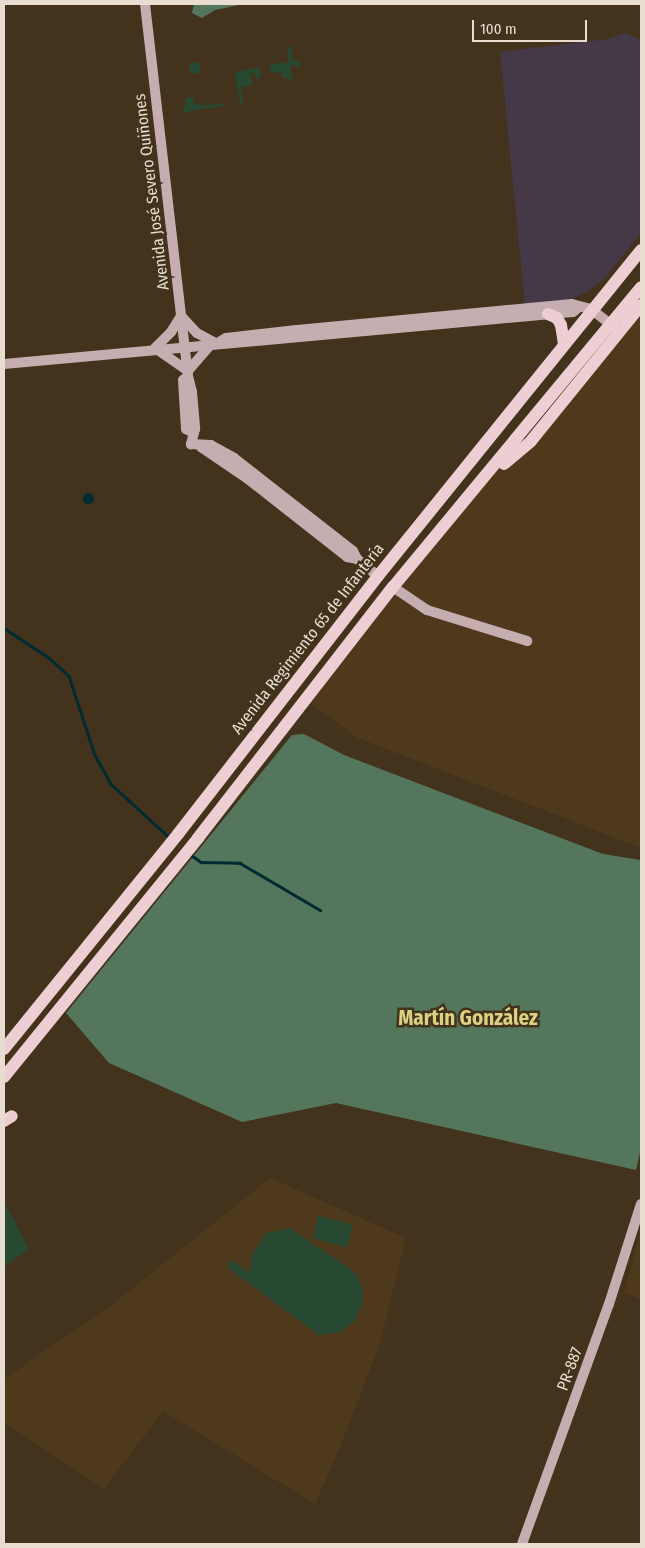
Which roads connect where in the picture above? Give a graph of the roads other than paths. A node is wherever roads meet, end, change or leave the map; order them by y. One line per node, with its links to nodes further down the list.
1 (145, 4): 7 (street, Avenida José Severo Quiñones)
2 (641, 250): 5 (main road, Avenida Regimiento 65 de Infantería)
3 (641, 286): 8 (main road)
4 (641, 305): 8 (main road)
5 (585, 308): 6 (street); 8 (street); 9 (street); 10 (main road, Avenida Regimiento 65 de Infantería)
6 (548, 314): 9 (street); 10 (main road)
7 (181, 316): 9 (street); 11 (street, Avenida José Severo Quiñones); 12 (street)
8 (615, 328): 16 (main road)
9 (216, 342): 11 (street); 14 (street)
10 (564, 344): 15 (main road, Avenida Regimiento 65 de Infantería)
11 (185, 345): 12 (street); 14 (street, Avenida José Severo Quiñones)
12 (155, 348): 13 (street); 14 (street)
13 (4, 364)
14 (188, 373): 15 (street, Avenida José Severo Quiñones)
15 (378, 576): 18 (main road, Avenida Regimiento 65 de Infantería)
16 (393, 587): 17 (street); 19 (main road)
17 (527, 641)
18 (4, 1049)
19 (4, 1077)
20 (641, 1204): 21 (street, PR-887)
21 (522, 1544)

